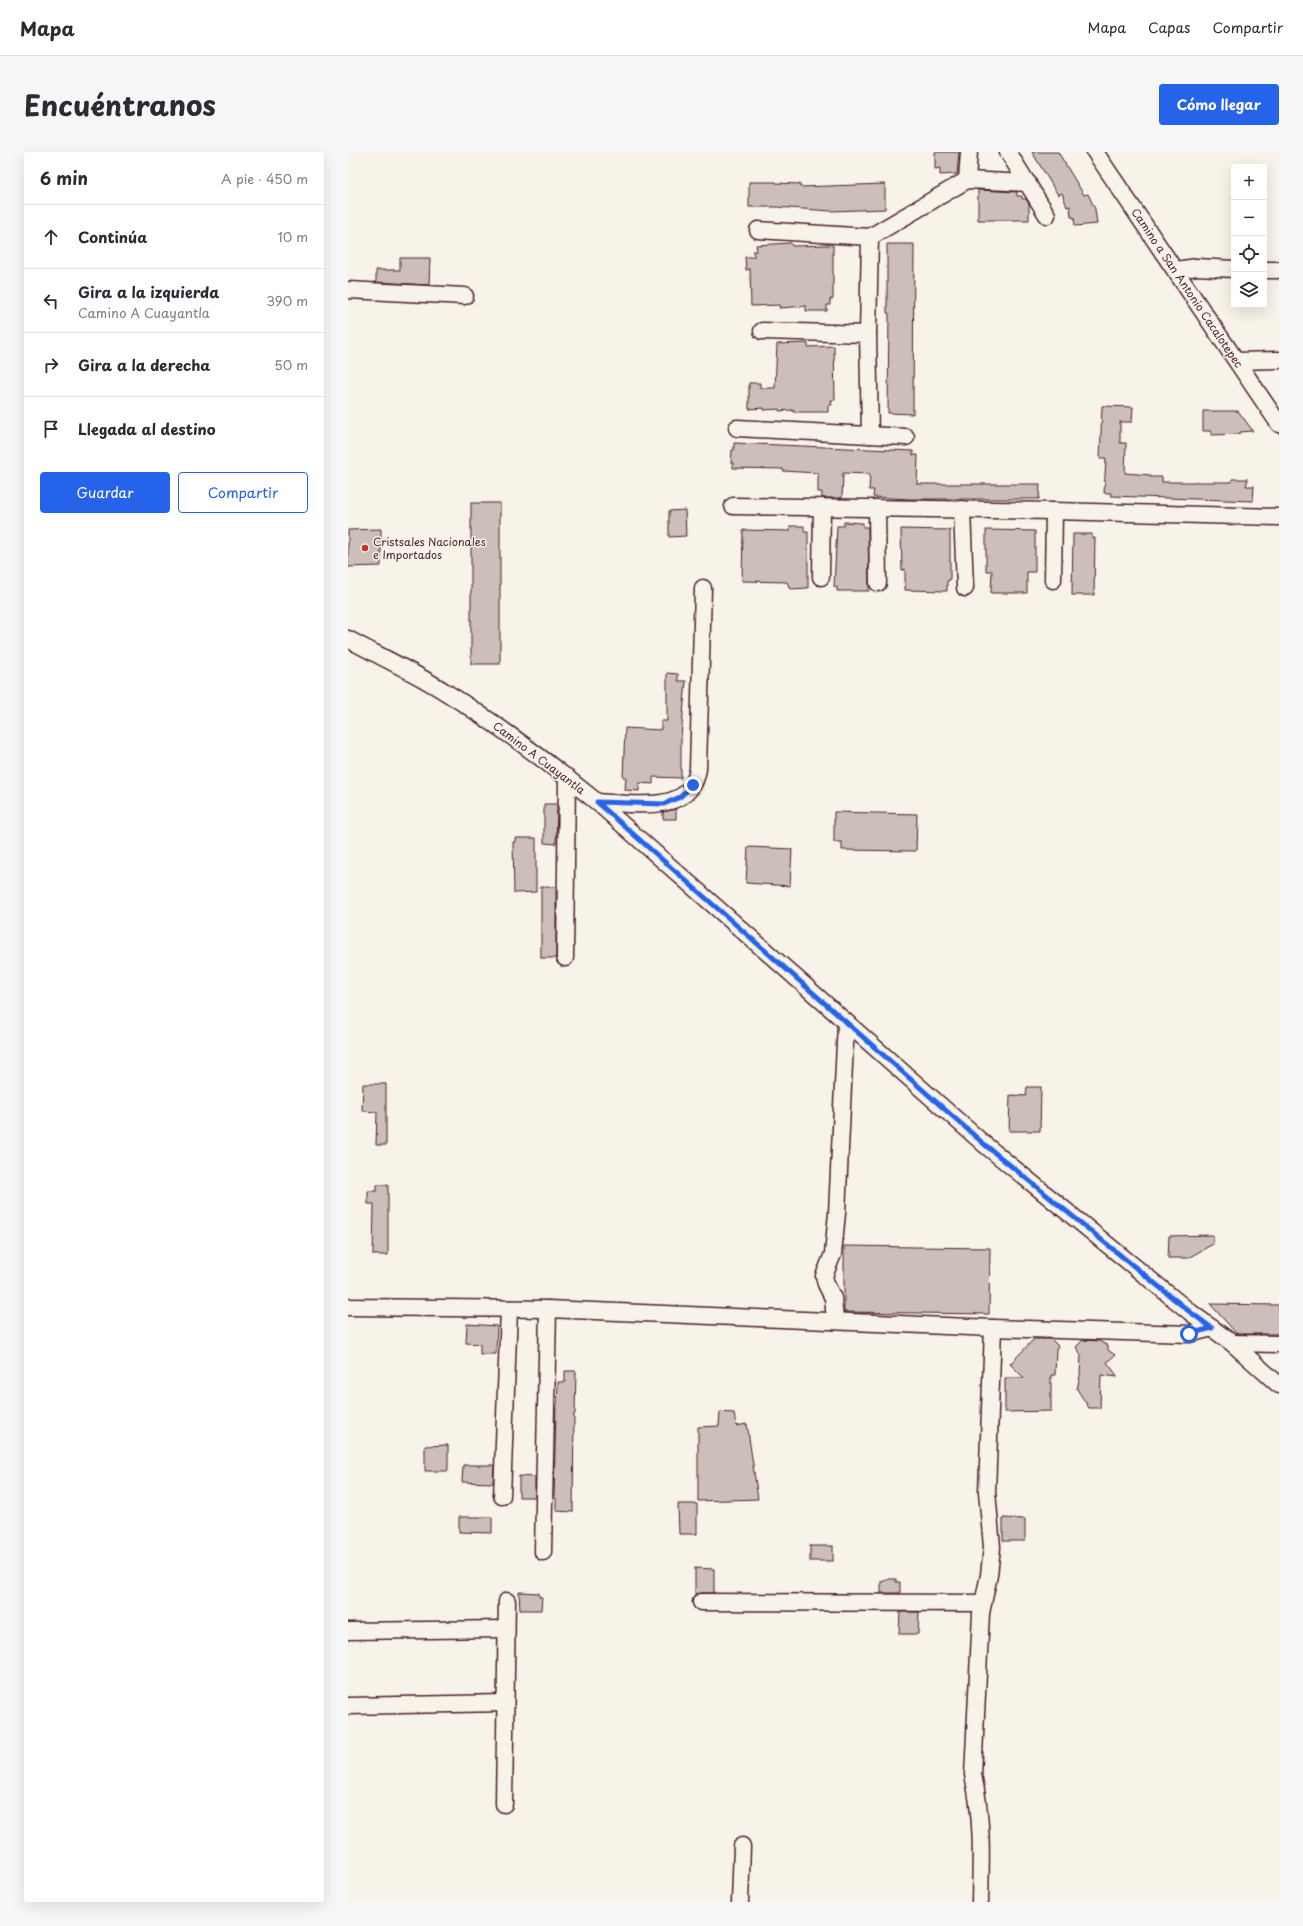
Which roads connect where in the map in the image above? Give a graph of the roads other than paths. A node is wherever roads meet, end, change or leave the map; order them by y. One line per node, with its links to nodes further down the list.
1 (969, 152): 4 (street)
2 (1009, 152): 5 (street)
3 (1095, 152): 10 (street, Camino a San Antonio Cacalotepec)
4 (967, 180): 5 (street); 8 (street)
5 (1028, 183): 6 (street)
6 (1047, 215)
7 (758, 230): 8 (street)
8 (870, 237): 16 (street)
9 (1231, 269): 10 (street)
10 (1176, 270): 18 (street, Camino a San Antonio Cacalotepec)
11 (1267, 270): 12 (street)
12 (1279, 270)
13 (348, 290): 14 (street)
14 (465, 296)
15 (762, 332): 16 (street)
16 (868, 334): 21 (street)
17 (1279, 360): 18 (street)
18 (1237, 361): 19 (street, Camino a San Antonio Cacalotepec)
19 (1279, 424)
20 (737, 428): 21 (street)
21 (870, 435): 22 (street)
22 (906, 437)
23 (733, 506): 24 (street)
24 (822, 507): 25 (street); 29 (street)
25 (877, 508): 26 (street); 31 (street)
26 (962, 509): 27 (street); 33 (street)
27 (1054, 510): 28 (street); 30 (street)
28 (1279, 517)
29 (821, 577)
30 (1053, 580)
31 (878, 583)
32 (703, 588): 36 (street)
33 (964, 588)
34 (348, 639): 35 (street, Camino A Cuayantla)
35 (567, 777): 36 (street, Camino A Cuayantla); 37 (street)
36 (597, 802): 38 (street, Camino A Cuayantla)
37 (565, 958)
38 (846, 1022): 42 (street); 44 (street, Camino A Cuayantla)
39 (348, 1307): 40 (street)
40 (509, 1309): 41 (street); 48 (street)
41 (548, 1309): 42 (street); 49 (street)
42 (835, 1321): 43 (street)
43 (993, 1328): 44 (street); 52 (street)
44 (1212, 1328): 45 (street, Camino A Cuayantla)
45 (1232, 1343): 46 (street); 47 (street, Camino A Cuayantla)
46 (1279, 1344)
47 (1279, 1385)
48 (502, 1496)
49 (544, 1552)
50 (507, 1602): 53 (street)
51 (701, 1602): 52 (street)
52 (983, 1603): 60 (street)
53 (506, 1629): 54 (street); 55 (street)
54 (348, 1631)
55 (505, 1703): 56 (street); 57 (street)
56 (348, 1706)
57 (504, 1804)
58 (742, 1846): 59 (street)
59 (740, 1902)
60 (980, 1902)

